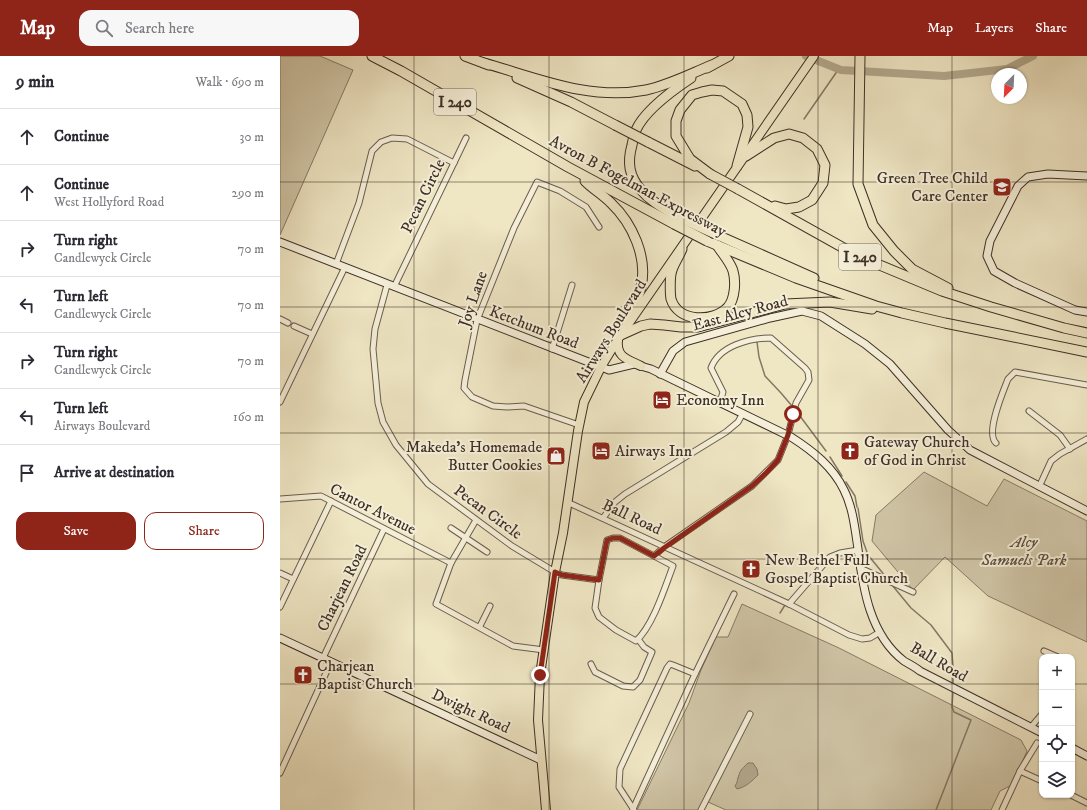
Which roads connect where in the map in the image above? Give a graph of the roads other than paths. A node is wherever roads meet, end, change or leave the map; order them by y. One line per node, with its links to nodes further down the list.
1 (372, 56): 12 (highway, Avron B Fogelman Expressway / I 240)
2 (465, 56): 6 (highway, I 240)
3 (729, 56): 7 (highway)
4 (814, 56): 9 (main road, Airways Boulevard)
5 (860, 56): 26 (highway)
6 (484, 63): 7 (highway); 13 (highway, I 240, bridge)
7 (715, 64): 16 (highway)
8 (466, 138): 10 (street, Pecan Circle)
9 (746, 156): 11 (main road, Airways Boulevard); 15 (highway)
10 (454, 163): 21 (street); 24 (street, Pecan Circle)
11 (737, 166): 13 (highway); 20 (main road, Airways Boulevard)
12 (568, 168): 16 (highway, Avron B Fogelman Expressway / I 240); 35 (highway)
13 (710, 174): 15 (highway, I 240, bridge)
14 (1087, 176): 27 (street)
15 (752, 197): 26 (highway, I 240)
16 (676, 221): 19 (highway, Avron B Fogelman Expressway / I 240, bridge); 25 (highway, bridge)
17 (599, 227): 30 (street, Joy Lane)
18 (280, 242): 21 (street, Ketchum Road)
19 (717, 246): 20 (highway); 25 (highway, Avron B Fogelman Expressway / I 240)
20 (682, 249): 35 (main road, Airways Boulevard)
21 (336, 264): 22 (street, Ketchum Road)
22 (345, 267): 24 (street, Ketchum Road); 34 (street)
23 (572, 285): 36 (street)
24 (390, 286): 30 (street, Ketchum Road); 57 (street, Pecan Circle)
25 (852, 297): 28 (highway, Avron B Fogelman Expressway / I 240)
26 (991, 307): 33 (highway, I 240)
27 (1087, 312)
28 (902, 313): 35 (highway); 37 (highway, I 240)
29 (280, 319): 31 (street)
30 (477, 320): 36 (street, Ketchum Road); 46 (street, Joy Lane)
31 (288, 323)
32 (294, 326): 34 (street)
33 (1087, 333)
34 (312, 334): 42 (street)
35 (622, 335): 38 (main road); 39 (main road, Airways Boulevard)
36 (552, 348): 39 (street, Ketchum Road)
37 (1087, 352)
38 (641, 366): 39 (street, Ketchum Road); 40 (street, Ketchum Road)
39 (601, 367): 46 (main road, Airways Boulevard)
40 (660, 374): 43 (street, Ketchum Road); 51 (street, East Alcy Road)
41 (1087, 385): 49 (street)
42 (280, 402)
43 (720, 402): 45 (street, Ketchum Road); 47 (street)
44 (1029, 411): 50 (street)
45 (743, 413): 47 (street, Ketchum Road); 56 (street)
46 (579, 425): 54 (main road, Airways Boulevard)
47 (788, 435): 61 (street); 62 (street, Ketchum Road)
48 (1087, 439): 50 (street)
49 (996, 443)
50 (1070, 449): 51 (street)
51 (1039, 487): 55 (street, East Alcy Road)
52 (280, 499): 53 (street, Cantor Avenue)
53 (331, 501): 59 (street, Cantor Avenue); 69 (street)
54 (567, 502): 56 (street, Ball Road); 67 (main road, Airways Boulevard)
55 (1087, 511)
56 (603, 518): 61 (street, Ball Road)
57 (476, 520): 60 (street); 67 (street, Pecan Circle)
58 (451, 528): 60 (street)
59 (384, 529): 65 (street, Cantor Avenue); 83 (street, Charjean Road)
60 (466, 538): 63 (street); 65 (street)
61 (664, 548): 64 (street); 73 (street, Ball Road)
62 (858, 550): 66 (street, Ketchum Road); 73 (street)
63 (487, 552)
64 (654, 556): 70 (street); 79 (street)
65 (451, 563): 76 (street)
66 (860, 568): 71 (street); 77 (street, Ketchum Road)
67 (555, 572): 70 (street, Pecan Circle); 80 (main road, Airways Boulevard)
68 (280, 573): 69 (street)
69 (293, 579): 75 (street)
70 (599, 580): 79 (street)
71 (913, 592)
72 (734, 594): 86 (street)
73 (787, 603): 77 (street, Ball Road)
74 (490, 606): 76 (street)
75 (280, 607)
76 (480, 626): 80 (street)
77 (880, 632): 89 (street, Ball Road)
78 (280, 638): 83 (street, Dwight Road)
79 (638, 639): 85 (street)
80 (544, 650): 94 (main road, Airways Boulevard)
81 (1044, 651): 82 (street)
82 (1051, 654)
83 (322, 658): 84 (street, Dwight Road)
84 (332, 662): 94 (street, Dwight Road); 96 (street)
85 (591, 664)
86 (695, 674): 100 (street); 100 (street)
87 (750, 714): 102 (street)
88 (1039, 718): 89 (street)
89 (1032, 727): 90 (street, Ball Road)
90 (1039, 731)
91 (1037, 743): 95 (street)
92 (1075, 750): 93 (street)
93 (1087, 756)
94 (541, 760): 101 (main road, Airways Boulevard)
95 (1020, 771): 97 (street); 103 (street)
96 (280, 773)
97 (1039, 780)
98 (1075, 797): 99 (street)
99 (1087, 803)
100 (633, 809)
101 (546, 810)
102 (701, 810)
103 (1002, 810)

